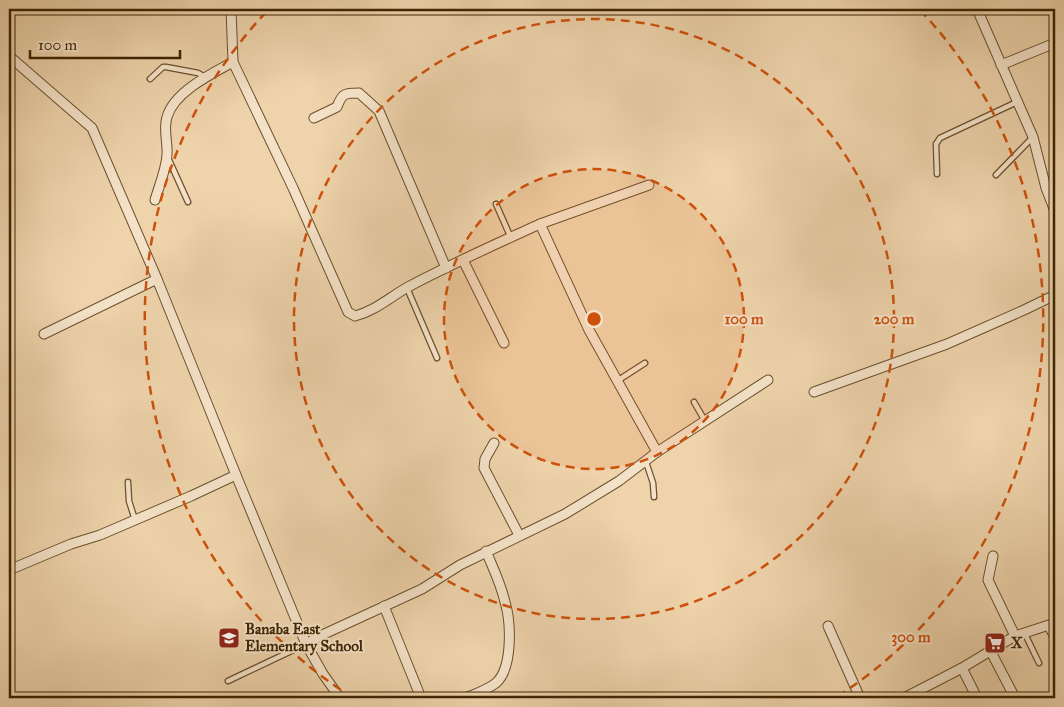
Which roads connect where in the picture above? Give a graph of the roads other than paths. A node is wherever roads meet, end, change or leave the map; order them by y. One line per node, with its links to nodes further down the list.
1 (231, 9): 5 (street)
2 (978, 9): 6 (street)
3 (1055, 43): 6 (street)
4 (9, 56): 24 (street)
5 (233, 62): 7 (street); 25 (street)
6 (1001, 65): 9 (street)
7 (205, 77): 8 (lane); 12 (street)
8 (150, 79)
9 (1017, 102): 11 (street); 13 (lane)
10 (314, 118): 23 (street)
11 (1033, 137): 14 (lane); 19 (street)
12 (167, 156): 16 (street); 17 (lane)
13 (937, 174)
14 (996, 175)
15 (650, 185): 20 (street)
16 (155, 200)
17 (188, 202)
18 (496, 204): 21 (lane)
19 (1055, 210)
20 (540, 224): 21 (street); 32 (street)
21 (511, 238): 22 (street)
22 (463, 260): 23 (street); 28 (street)
23 (446, 268): 25 (street)
24 (157, 280): 27 (street); 39 (street)
25 (407, 288): 29 (lane)
26 (1055, 295): 33 (street)
27 (44, 334)
28 (504, 343)
29 (437, 358)
30 (645, 363): 32 (lane)
31 (768, 380): 35 (street)
32 (617, 381): 37 (street)
33 (814, 392)
34 (694, 402): 35 (lane)
35 (705, 421): 37 (street)
36 (494, 443): 43 (street)
37 (657, 452): 38 (street)
38 (646, 462): 41 (lane); 43 (street)
39 (236, 475): 42 (street); 53 (street)
40 (128, 482): 42 (lane)
41 (654, 496)
42 (135, 520): 46 (street)
43 (519, 535): 44 (street)
44 (486, 551): 47 (street); 61 (street)
45 (993, 556): 51 (street)
46 (9, 570)
47 (384, 606): 53 (street); 60 (street)
48 (1052, 624): 50 (street); 52 (street)
49 (828, 626): 62 (street)
50 (1025, 634): 51 (street); 55 (lane)
51 (1015, 636): 54 (street)
52 (1055, 637)
53 (306, 644): 57 (lane); 59 (street)
54 (990, 650): 56 (street); 58 (street)
55 (1039, 664)
56 (962, 668): 63 (street); 64 (street)
57 (228, 681)
58 (1014, 696)
59 (340, 698)
60 (421, 698)
61 (465, 698)
62 (860, 698)
63 (904, 698)
64 (977, 698)

